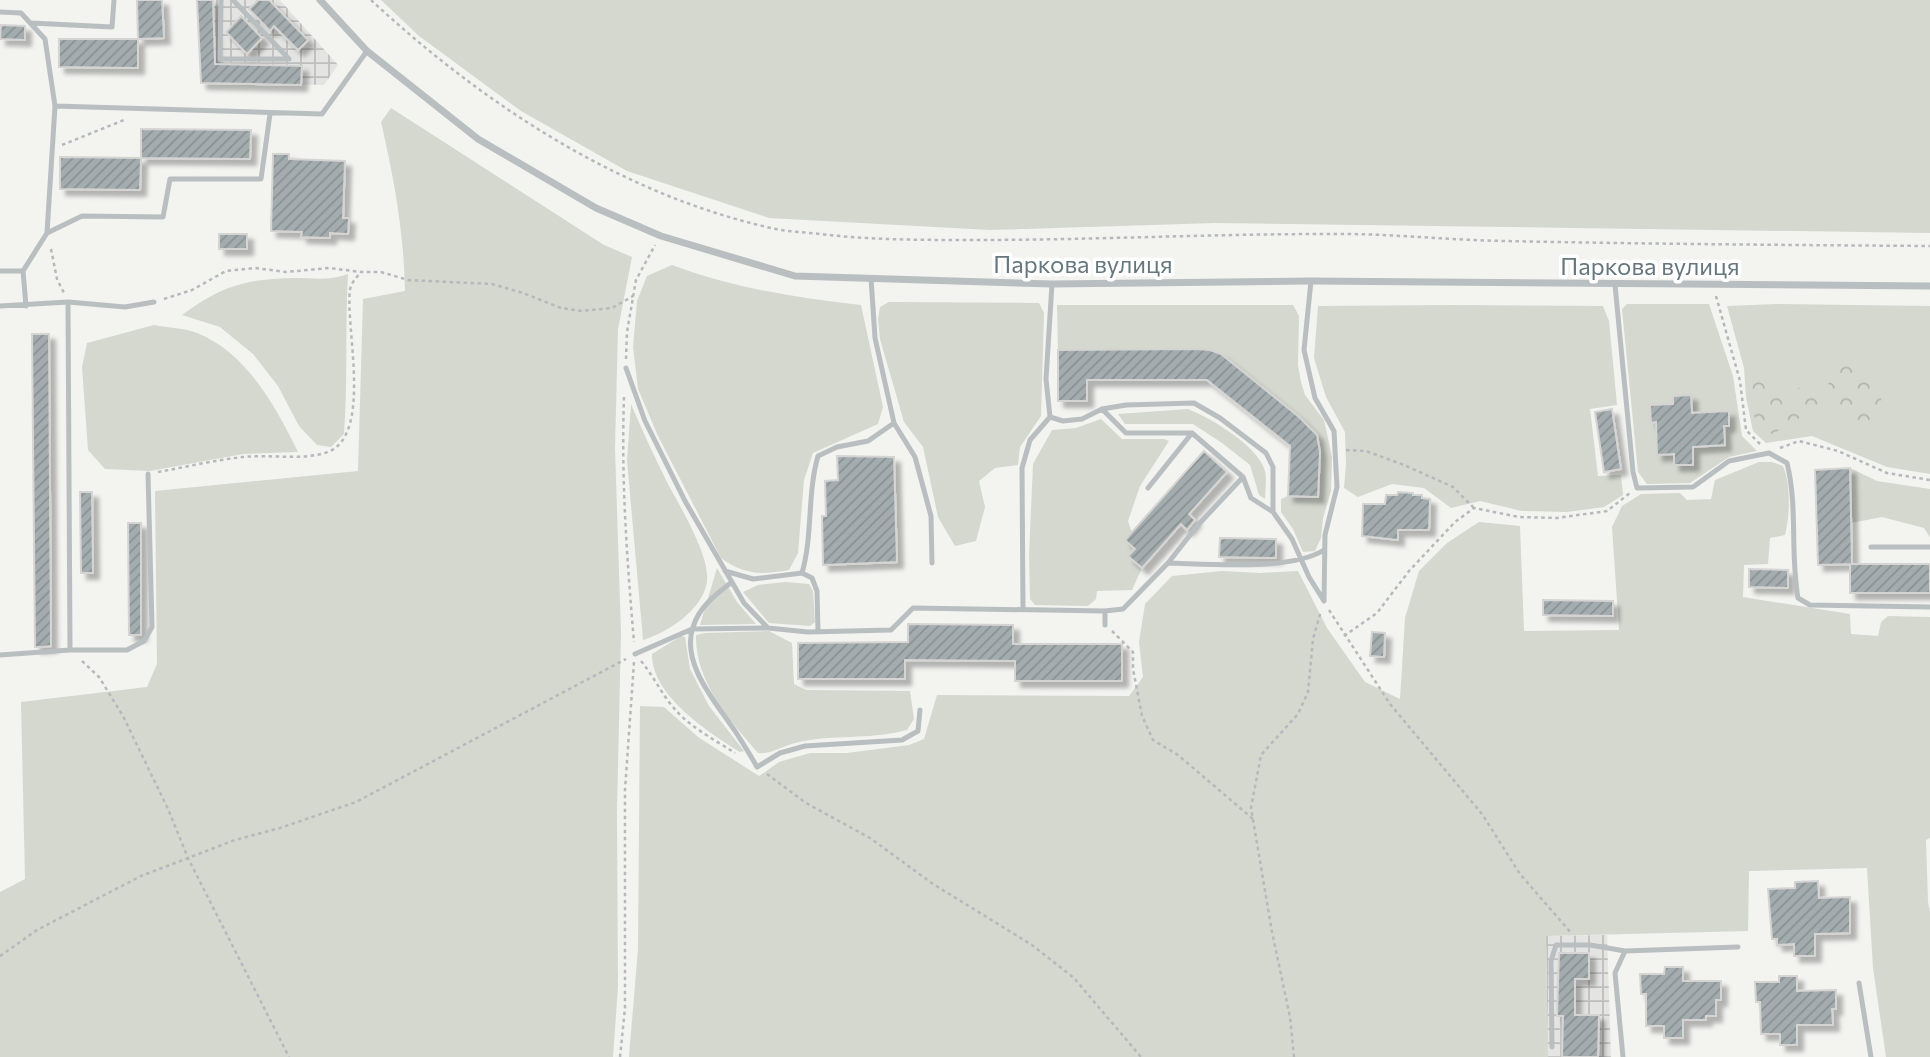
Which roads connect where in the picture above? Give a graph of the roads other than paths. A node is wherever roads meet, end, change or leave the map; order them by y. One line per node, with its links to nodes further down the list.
1 (114, 0): 6 (lane)
2 (221, 0): 3 (lane)
3 (233, 0)
4 (320, 0): 7 (street, Паркова вулиця)
5 (0, 12): 6 (lane)
6 (31, 23): 8 (lane)
7 (367, 51): 9 (lane); 13 (street, Паркова вулиця)
8 (55, 106): 9 (lane); 10 (lane)
9 (270, 114): 10 (lane)
10 (47, 233): 12 (lane)
11 (0, 271): 12 (lane)
12 (23, 271): 21 (lane)
13 (871, 278): 15 (street, Паркова вулиця); 25 (lane)
14 (1311, 281): 15 (street, Паркова вулиця); 16 (street, Паркова вулиця); 33 (lane)
15 (1052, 284): 24 (lane)
16 (1615, 285): 17 (street, Паркова вулиця); 40 (lane)
17 (1930, 286)
18 (68, 302): 19 (lane); 21 (lane); 47 (lane)
19 (154, 302)
20 (0, 306): 21 (lane)
21 (26, 306)
22 (625, 368): 37 (lane)
23 (1102, 409): 24 (lane); 26 (lane); 30 (lane)
24 (1050, 417): 41 (lane)
25 (894, 424): 35 (lane); 38 (lane)
26 (1192, 432): 28 (lane); 29 (lane)
27 (148, 474): 47 (lane)
28 (1243, 477): 30 (lane); 36 (lane)
29 (1148, 488)
30 (1273, 512): 34 (lane)
31 (1871, 547): 32 (lane)
32 (1930, 547)
33 (1324, 550): 34 (lane); 34 (lane)
34 (1301, 558): 36 (lane)
35 (932, 563)
36 (1168, 563): 42 (lane)
37 (725, 571): 38 (lane); 39 (lane)
38 (802, 573): 46 (lane)
39 (732, 582): 44 (lane); 45 (lane)
40 (1930, 607)
41 (1023, 608): 42 (lane); 46 (lane)
42 (1105, 611): 43 (lane)
43 (1105, 625)
44 (768, 628): 45 (lane); 46 (lane)
45 (692, 629): 48 (lane); 50 (lane)
46 (818, 632)
47 (70, 650): 49 (lane)
48 (635, 654)
49 (0, 655)
50 (920, 710)
51 (1738, 947): 52 (lane)
52 (1625, 951): 54 (lane); 55 (lane)
53 (1858, 983): 56 (lane)
54 (1552, 1047)
55 (1623, 1057)
56 (1871, 1057)

